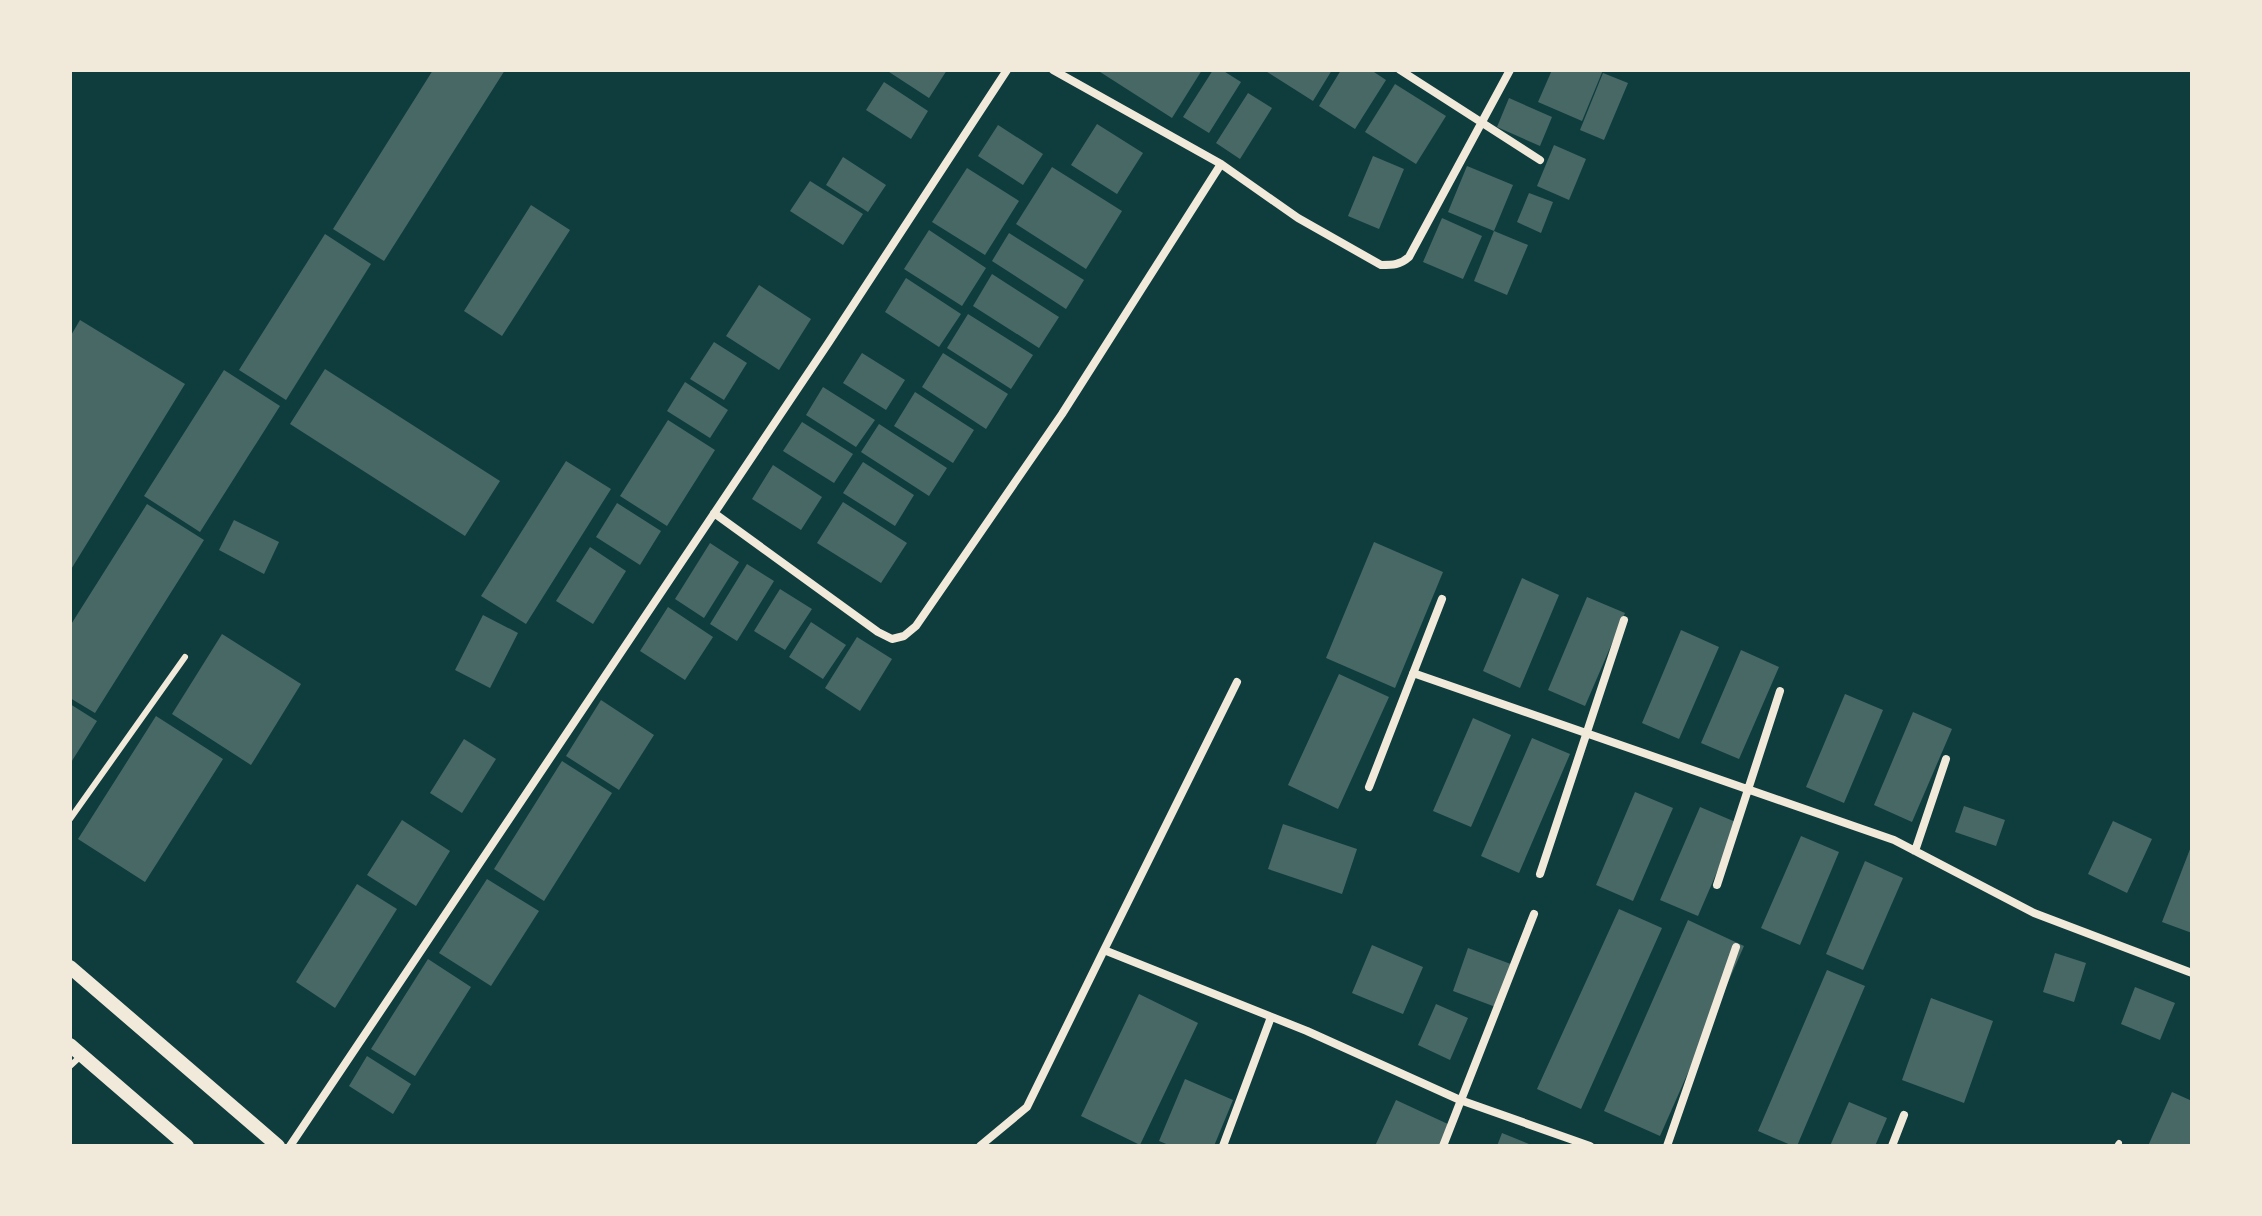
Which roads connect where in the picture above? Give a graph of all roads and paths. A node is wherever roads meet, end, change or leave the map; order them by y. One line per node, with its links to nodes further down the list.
1 (1007, 70): 8 (street)
2 (1053, 70): 7 (street)
3 (1400, 70): 5 (street)
4 (1510, 70): 5 (street)
5 (1483, 123): 6 (street); 7 (street)
6 (1540, 160)
7 (1221, 164): 8 (street)
8 (714, 513): 35 (street)
9 (1442, 599): 12 (street)
10 (1624, 620): 15 (street)
11 (185, 657): 19 (lane)
12 (1413, 673): 15 (street); 17 (street)
13 (1237, 682): 25 (street)
14 (1780, 691): 18 (street)
15 (1587, 734): 18 (street); 21 (street)
16 (1946, 759): 20 (street)
17 (1369, 787)
18 (1748, 789): 20 (street); 22 (street)
19 (70, 819)
20 (1915, 851): 27 (street)
21 (1540, 874)
22 (1717, 885)
23 (1534, 914): 31 (street)
24 (1736, 947): 40 (street)
25 (1104, 950): 28 (street); 36 (street)
26 (70, 967): 34 (street)
27 (2192, 973)
28 (1271, 1017): 31 (street); 37 (street)
29 (76, 1050): 30 (lane); 33 (street)
30 (70, 1066)
31 (1460, 1100): 38 (street); 39 (street)
32 (1904, 1115): 41 (street)
33 (187, 1146)
34 (278, 1146)
35 (290, 1146)
36 (980, 1146)
37 (1223, 1146)
38 (1443, 1146)
39 (1590, 1146)
40 (1667, 1146)
41 (1892, 1146)

